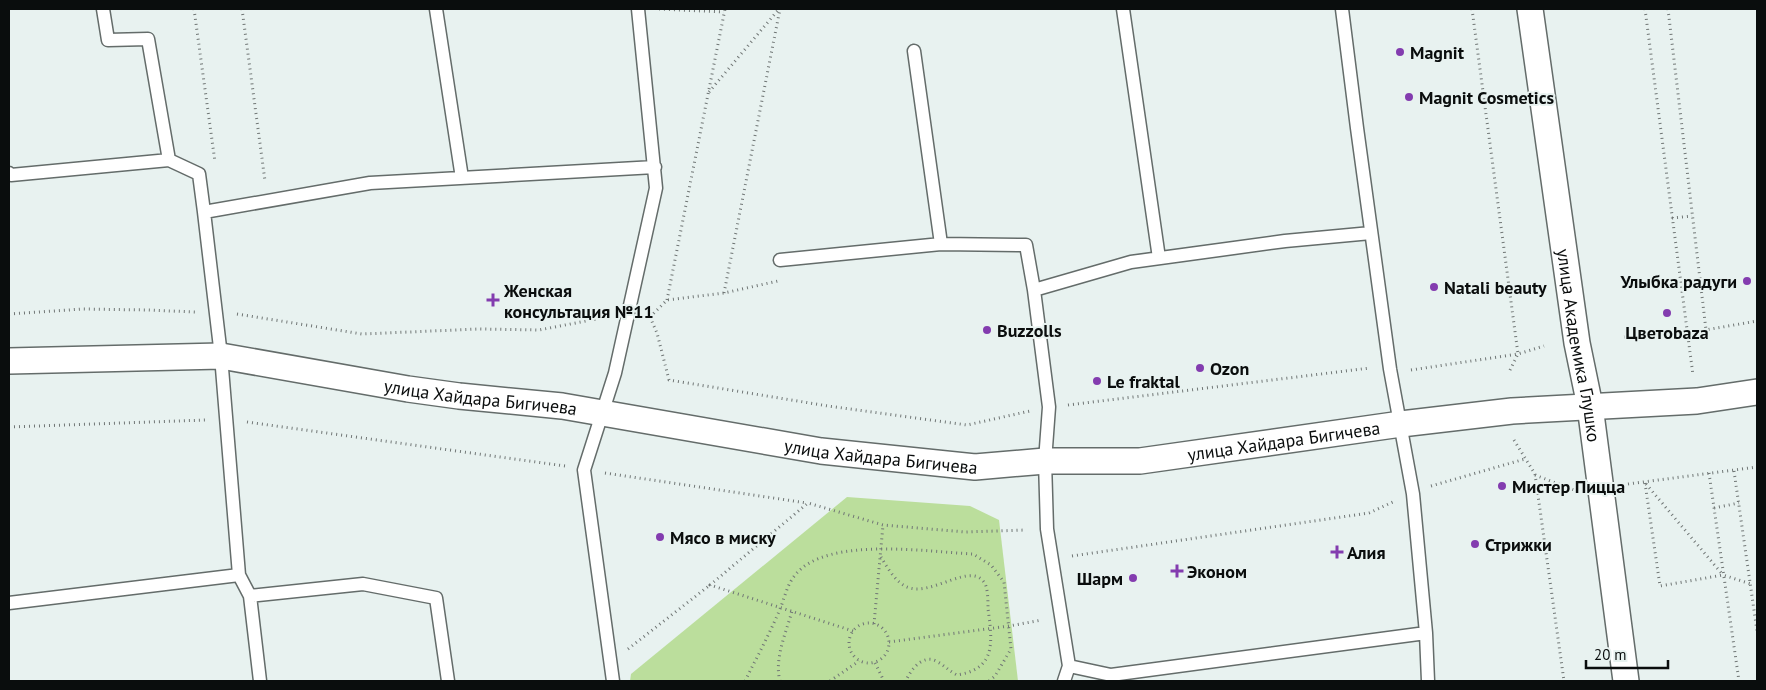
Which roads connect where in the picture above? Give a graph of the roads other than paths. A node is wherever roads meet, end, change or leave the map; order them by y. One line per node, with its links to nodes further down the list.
1 (103, 9): 8 (lane)
2 (436, 9): 11 (lane)
3 (638, 9): 9 (lane)
4 (1123, 9): 15 (lane)
5 (1342, 9): 13 (lane)
6 (1530, 9): 21 (street, улица Академика Глушко)
7 (914, 51): 14 (lane)
8 (169, 160): 10 (lane); 12 (lane)
9 (655, 167): 11 (lane); 22 (lane)
10 (9, 174)
11 (462, 178): 12 (lane)
12 (204, 212): 18 (lane)
13 (1371, 233): 15 (lane); 23 (lane)
14 (941, 244): 16 (lane); 17 (lane)
15 (1159, 258): 17 (lane)
16 (780, 260)
17 (1034, 290): 24 (lane)
18 (221, 356): 19 (street, улица Хайдара Бигичева); 22 (street, улица Хайдара Бигичева); 25 (lane)
19 (9, 361)
20 (1757, 392): 21 (street, улица Хайдара Бигичева)
21 (1590, 406): 23 (street, улица Хайдара Бигичева); 35 (street, улица Академика Глушко)
22 (603, 413): 24 (street, улица Хайдара Бигичева); 32 (lane)
23 (1401, 424): 24 (street, улица Хайдара Бигичева); 28 (lane)
24 (1045, 461): 29 (lane)
25 (239, 575): 26 (lane); 27 (lane)
26 (250, 596): 30 (lane); 31 (lane)
27 (9, 603)
28 (1426, 633): 29 (lane); 34 (lane)
29 (1069, 666): 33 (lane)
30 (260, 681)
31 (448, 681)
32 (613, 681)
33 (1064, 681)
34 (1428, 681)
35 (1626, 681)

